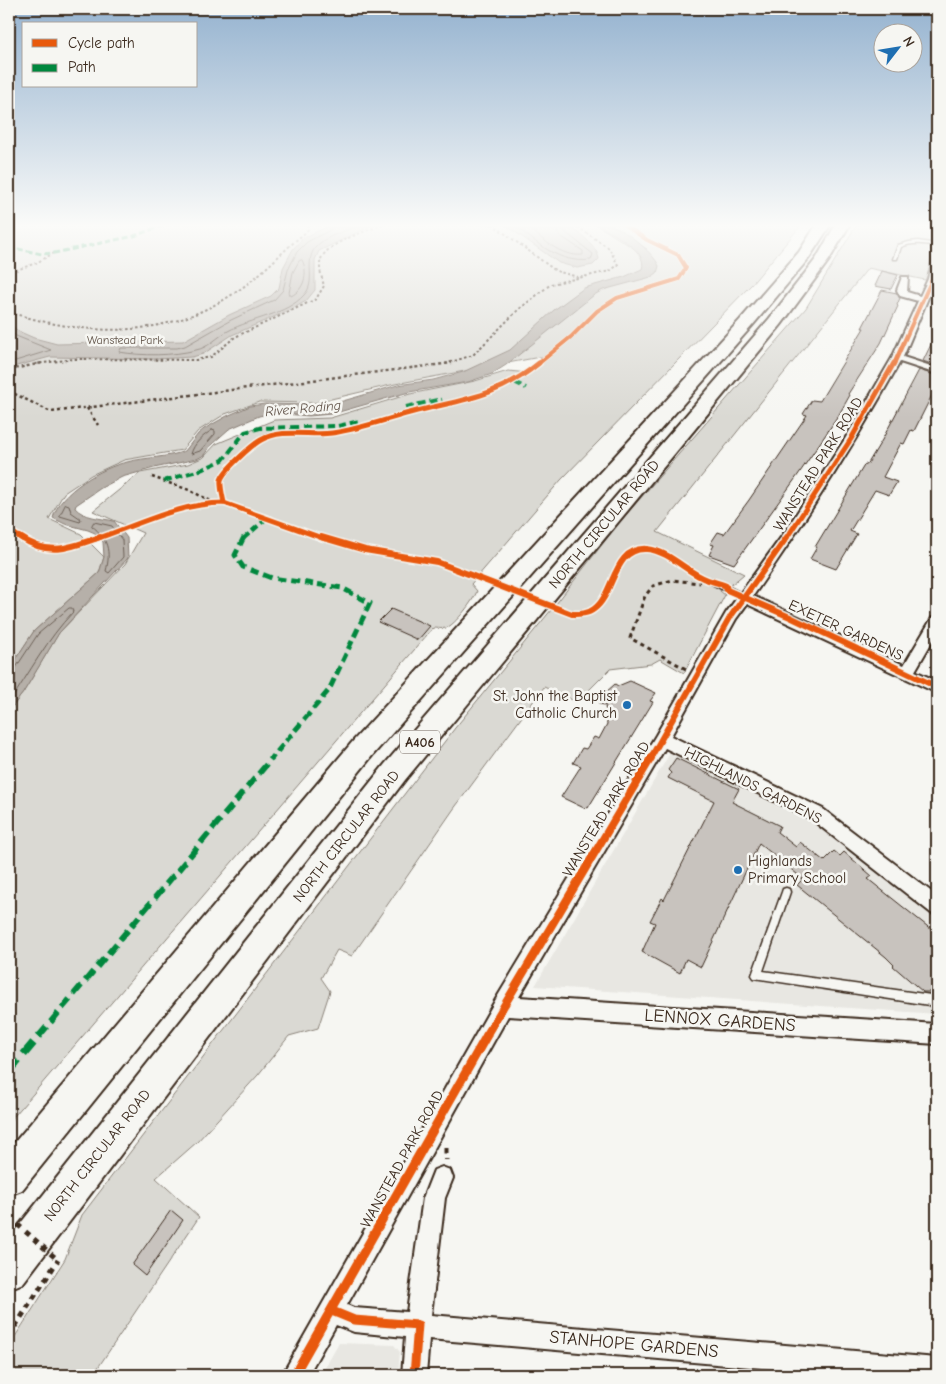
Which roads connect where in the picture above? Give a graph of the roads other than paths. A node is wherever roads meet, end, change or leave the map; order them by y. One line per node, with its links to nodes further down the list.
1 (775, 289): 19 (highway, NORTH CIRCULAR ROAD / A406)
2 (800, 289): 21 (highway, NORTH CIRCULAR ROAD / A406)
3 (902, 289): 5 (street)
4 (928, 289): 5 (street, WANSTEAD PARK ROAD)
5 (924, 299): 6 (street, WANSTEAD PARK ROAD)
6 (897, 358): 7 (street); 9 (street, WANSTEAD PARK ROAD)
7 (937, 370)
8 (709, 580): 9 (lane)
9 (744, 597): 11 (street, EXETER GARDENS); 13 (street, WANSTEAD PARK ROAD)
10 (937, 622): 11 (street)
11 (906, 672): 12 (street, EXETER GARDENS)
12 (937, 686)
13 (662, 739): 15 (street, HIGHLANDS GARDENS); 16 (street, WANSTEAD PARK ROAD)
14 (786, 892): 17 (lane)
15 (937, 907)
16 (503, 1006): 18 (street, LENNOX GARDENS); 22 (street, WANSTEAD PARK ROAD)
17 (937, 1006)
18 (937, 1034)
19 (9, 1177)
20 (442, 1178): 23 (street)
21 (9, 1269)
22 (332, 1311): 23 (street, STANHOPE GARDENS); 25 (street, WANSTEAD PARK ROAD)
23 (418, 1325): 24 (street, STANHOPE GARDENS); 26 (street)
24 (937, 1371)
25 (294, 1375)
26 (414, 1375)

